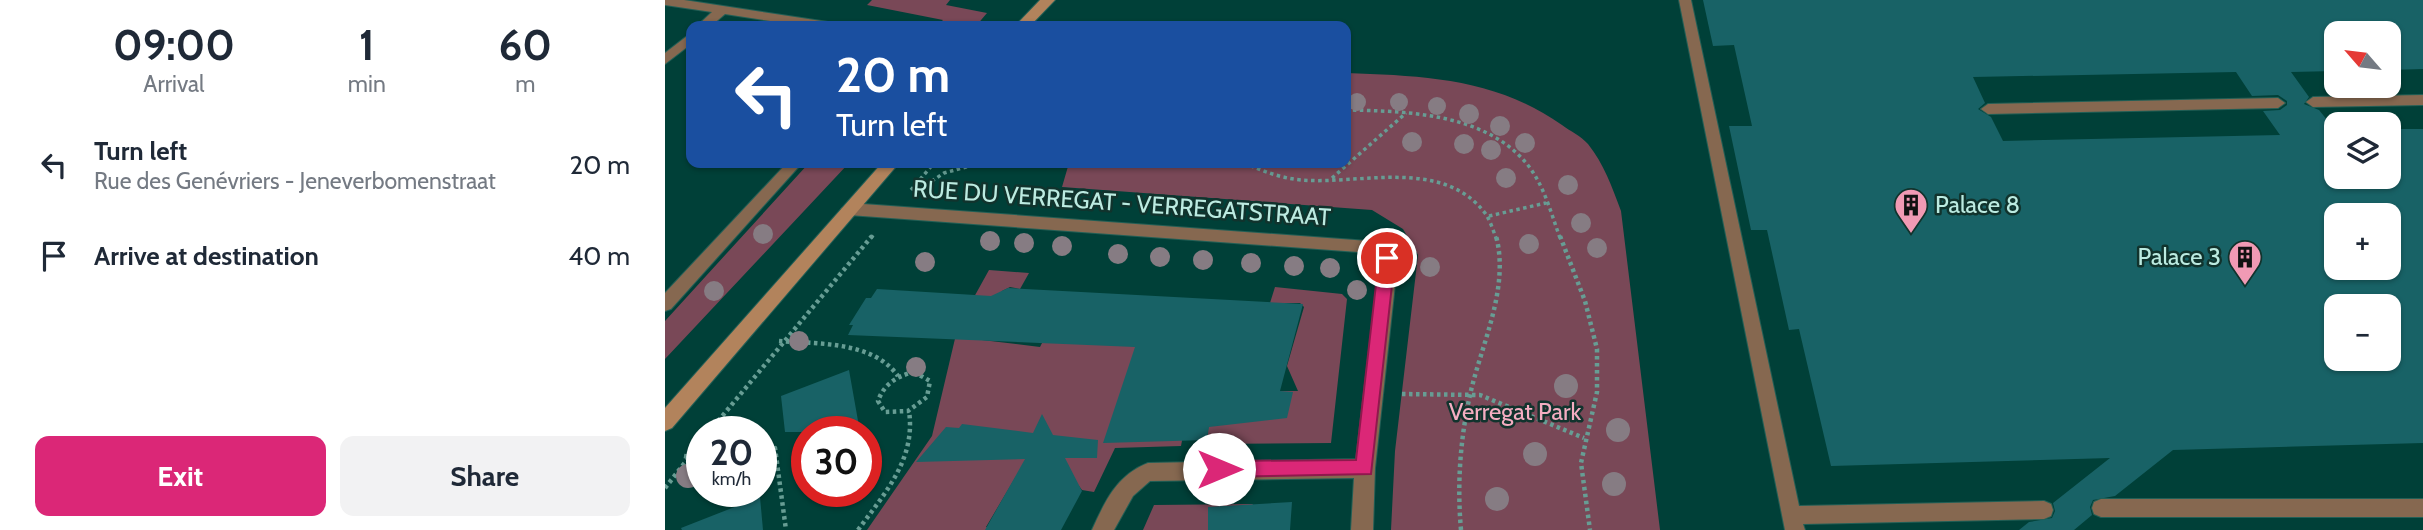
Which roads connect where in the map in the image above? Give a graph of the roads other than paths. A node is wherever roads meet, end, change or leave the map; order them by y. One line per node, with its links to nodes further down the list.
1 (1048, 0): 7 (main road)
2 (1685, 0): 23 (lane)
3 (665, 1): 4 (lane)
4 (722, 10): 5 (lane); 6 (lane)
5 (709, 21)
6 (795, 21)
7 (1027, 21)
8 (686, 41): 9 (lane)
9 (665, 60)
10 (2423, 100): 11 (lane)
11 (2313, 102)
12 (2278, 103): 13 (lane)
13 (1988, 109)
14 (790, 168): 17 (lane)
15 (886, 168): 16 (main road)
16 (849, 209): 18 (main road); 19 (street, RUE DU VERREGAT - VERREGATSTRAAT)
17 (665, 304)
18 (665, 422)
19 (1365, 468): 24 (street); 25 (street)
20 (2101, 508): 21 (lane)
21 (2423, 508)
22 (2044, 510): 23 (lane)
23 (1793, 523)
24 (1103, 530)
25 (1362, 530)

